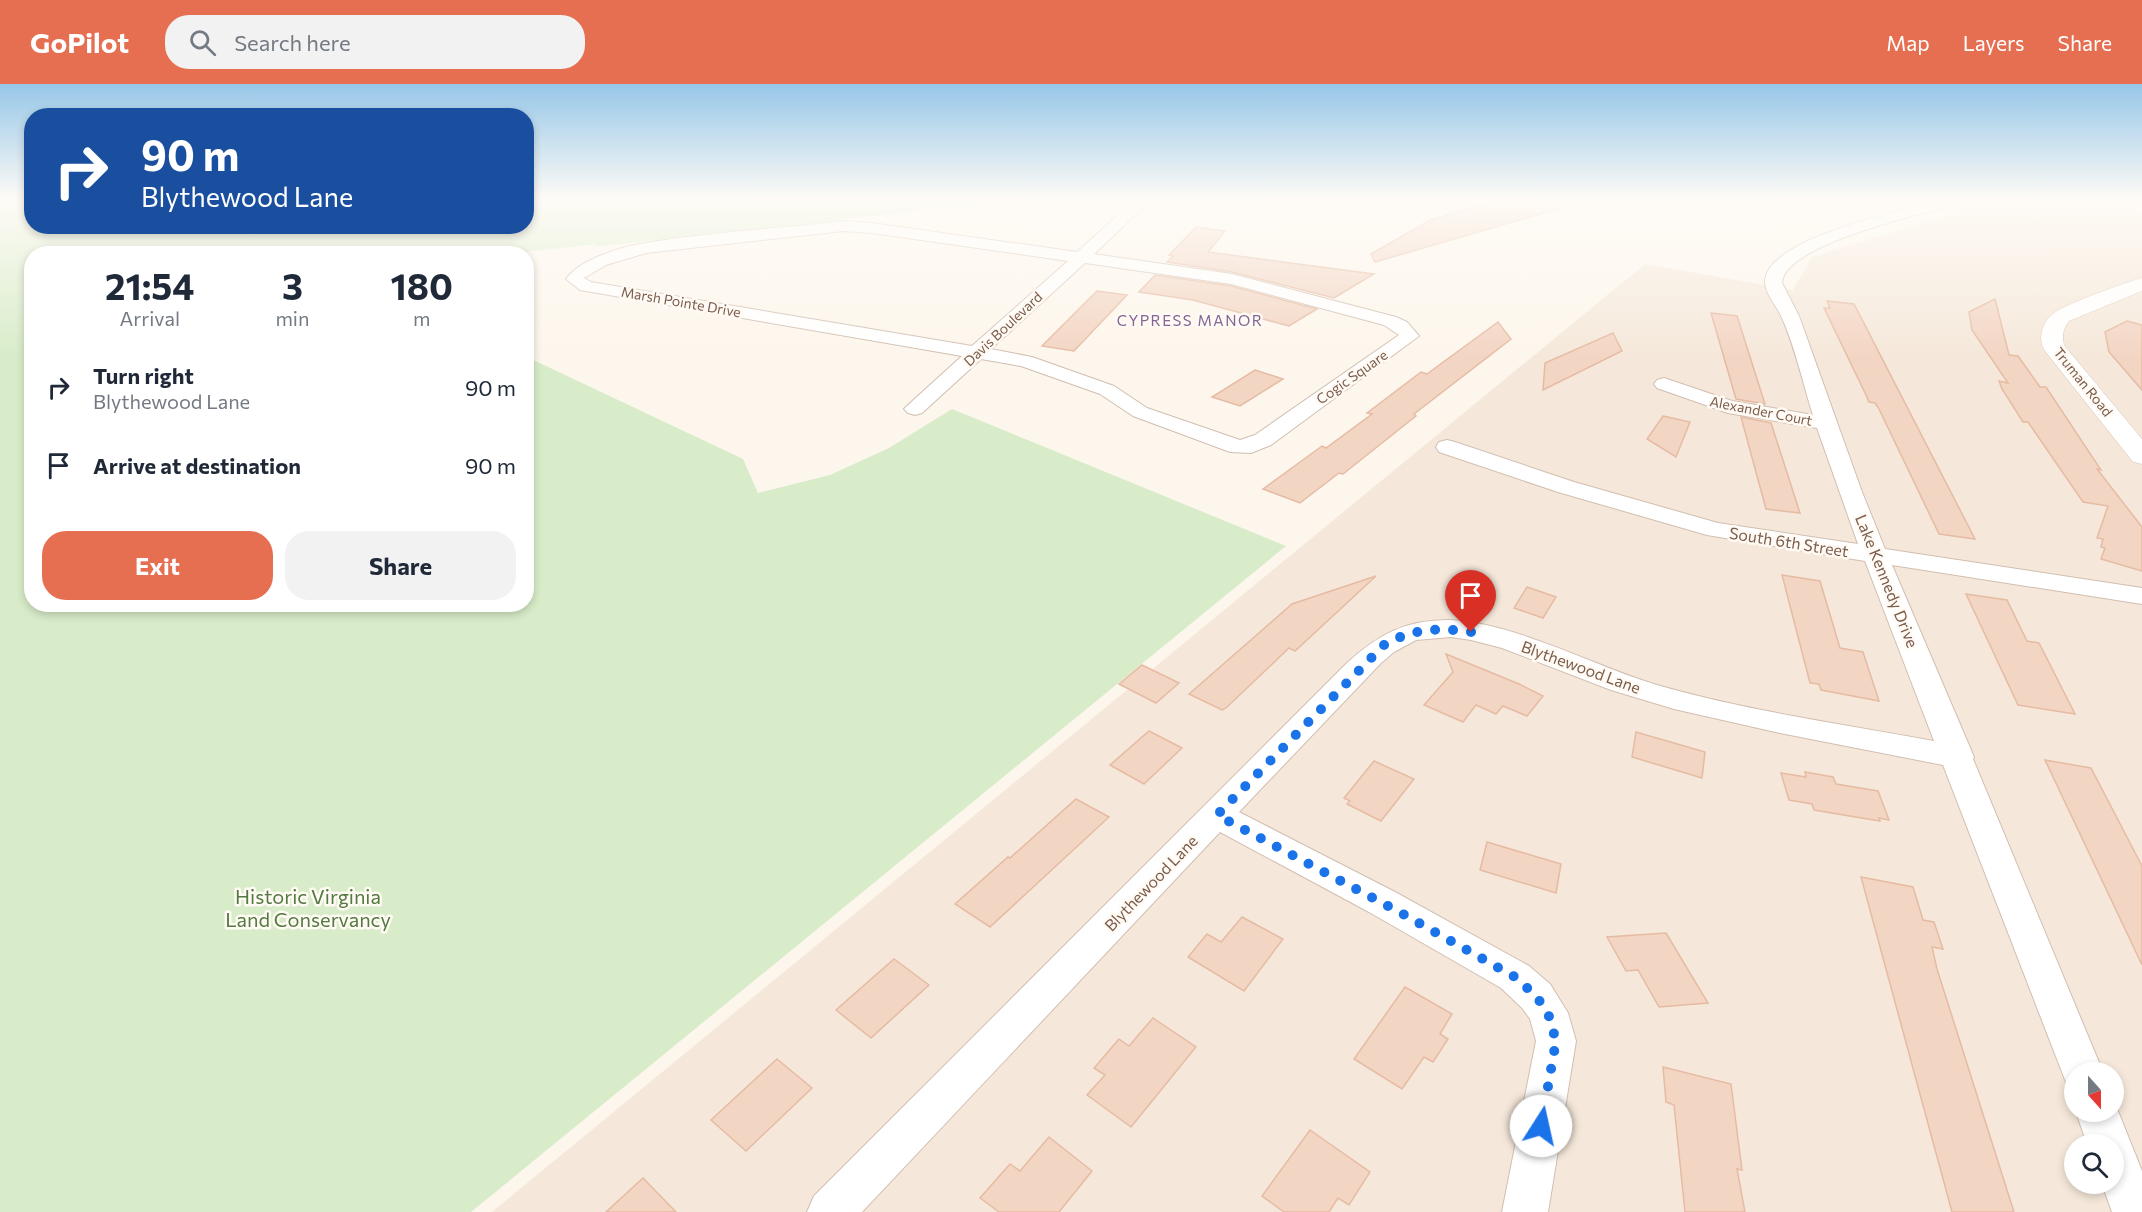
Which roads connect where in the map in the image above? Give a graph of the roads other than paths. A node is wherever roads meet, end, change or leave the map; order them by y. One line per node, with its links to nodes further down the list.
1 (627, 253): 7 (street, Marsh Pointe Drive)
2 (1050, 253): 5 (street, Marsh Pointe Drive)
3 (1086, 253): 5 (street, Davis Boulevard)
4 (1793, 253): 10 (street, Lake Kennedy Drive)
5 (1081, 257): 7 (street, Davis Boulevard); 7 (street, Cogic Square)
6 (2142, 284): 11 (street, Truman Road)
7 (980, 352): 9 (street, Davis Boulevard)
8 (1664, 384): 10 (street, Alexander Court)
9 (915, 409)
10 (1825, 423): 13 (street, Lake Kennedy Drive)
11 (2138, 446)
12 (1447, 447): 13 (street, South 6th Street)
13 (1877, 557): 14 (street, South 6th Street); 15 (street, Lake Kennedy Drive)
14 (2142, 596)
15 (1958, 757): 16 (street, Blythewood Lane); 17 (street, Lake Kennedy Drive)
16 (1217, 815): 19 (street, Blythewood Lane); 20 (street)
17 (2078, 1062)
18 (2124, 1183): 21 (street)
19 (830, 1212)
20 (1525, 1212)
21 (2135, 1212)

